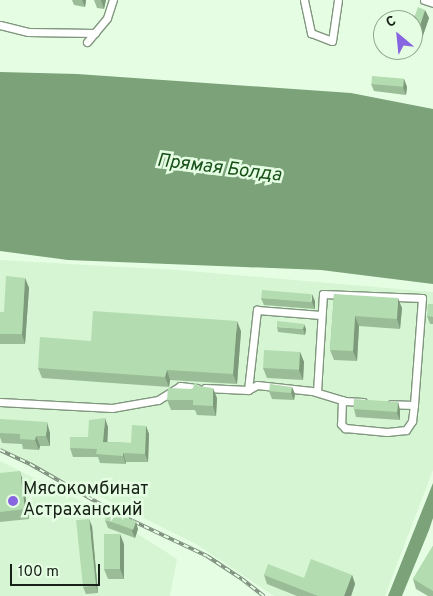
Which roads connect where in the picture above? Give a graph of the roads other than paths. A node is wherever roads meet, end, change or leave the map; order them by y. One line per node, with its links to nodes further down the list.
1 (113, 0): 7 (street)
2 (304, 0): 3 (street)
3 (338, 0)
4 (424, 0): 5 (street)
5 (433, 3)
6 (0, 25): 7 (street)
7 (95, 33): 8 (street)
8 (87, 42)
9 (322, 316): 10 (street); 11 (street); 16 (street)
10 (248, 390): 11 (street); 13 (street)
11 (317, 392): 12 (street)
12 (342, 400): 14 (street); 16 (street)
13 (0, 402)
14 (374, 403)
15 (384, 403): 16 (street)
16 (414, 405)

